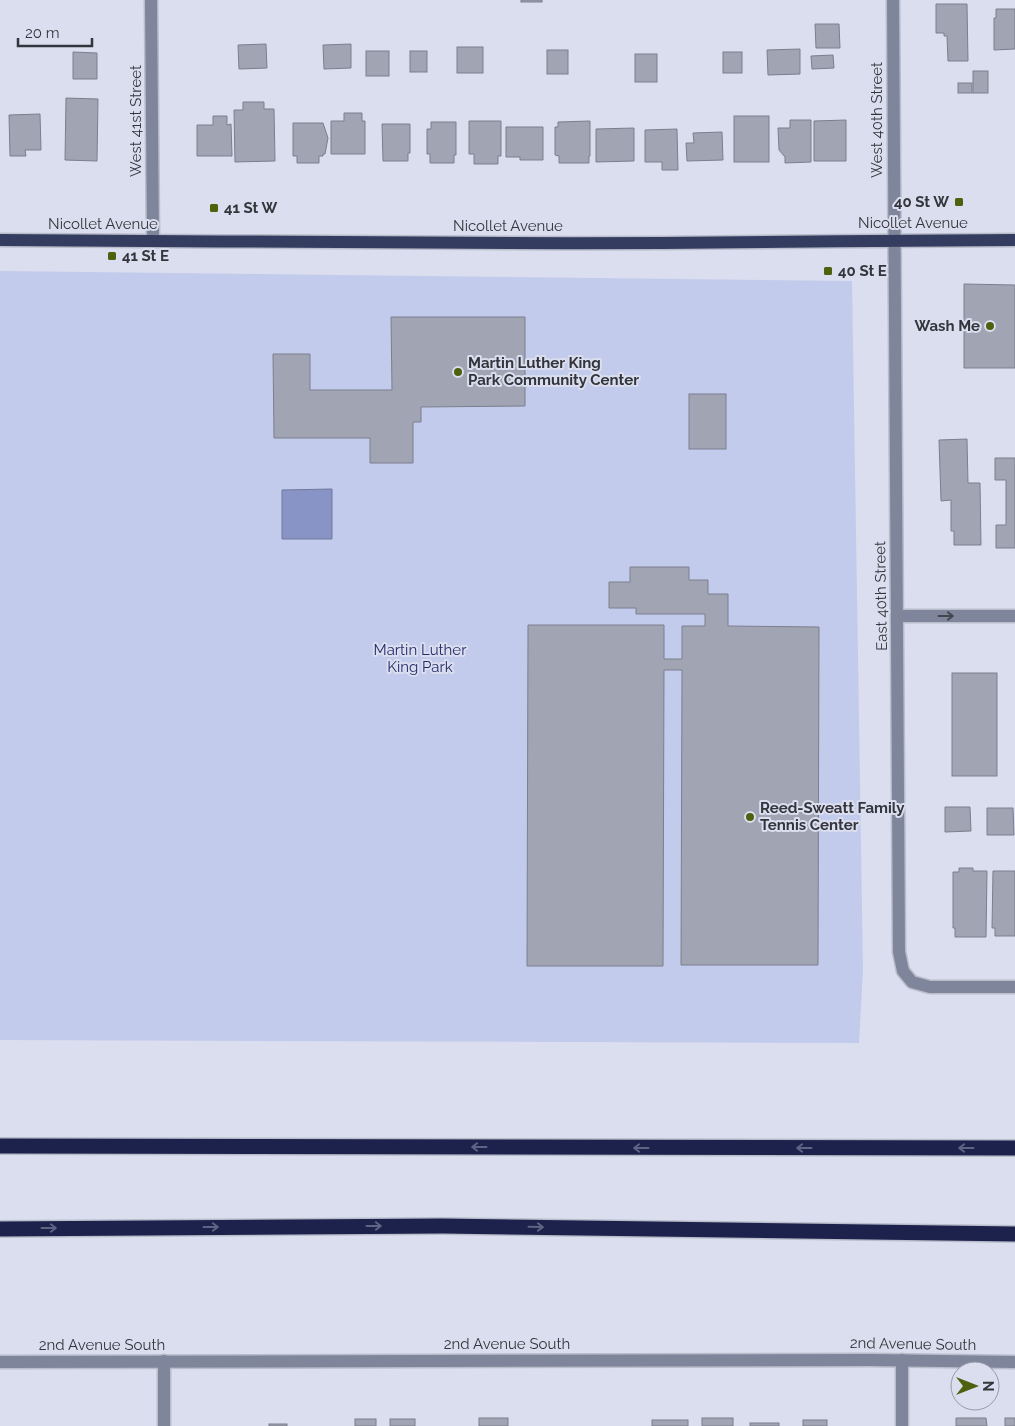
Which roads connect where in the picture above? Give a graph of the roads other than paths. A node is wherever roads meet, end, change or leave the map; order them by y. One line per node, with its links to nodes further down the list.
1 (151, 0): 5 (street, West 41st Street)
2 (893, 0): 6 (street, West 40th Street)
3 (0, 240): 5 (main road, Nicollet Avenue)
4 (1015, 240): 6 (main road, Nicollet Avenue)
5 (153, 241): 6 (main road, Nicollet Avenue)
6 (893, 241): 7 (street, East 40th Street)
7 (898, 616): 8 (street, one-way to 8); 9 (street, East 40th Street)
8 (1015, 616)
9 (1015, 987)
10 (0, 1146): 11 (highway, one-way to 10)
11 (1015, 1148)
12 (0, 1229): 13 (highway, one-way to 13)
13 (1015, 1234)
14 (902, 1360): 15 (street, 2nd Avenue South); 17 (street, 2nd Avenue South); 19 (street)
15 (164, 1361): 16 (street, 2nd Avenue South); 18 (street)
16 (0, 1362)
17 (1015, 1362)
18 (164, 1426)
19 (902, 1426)

